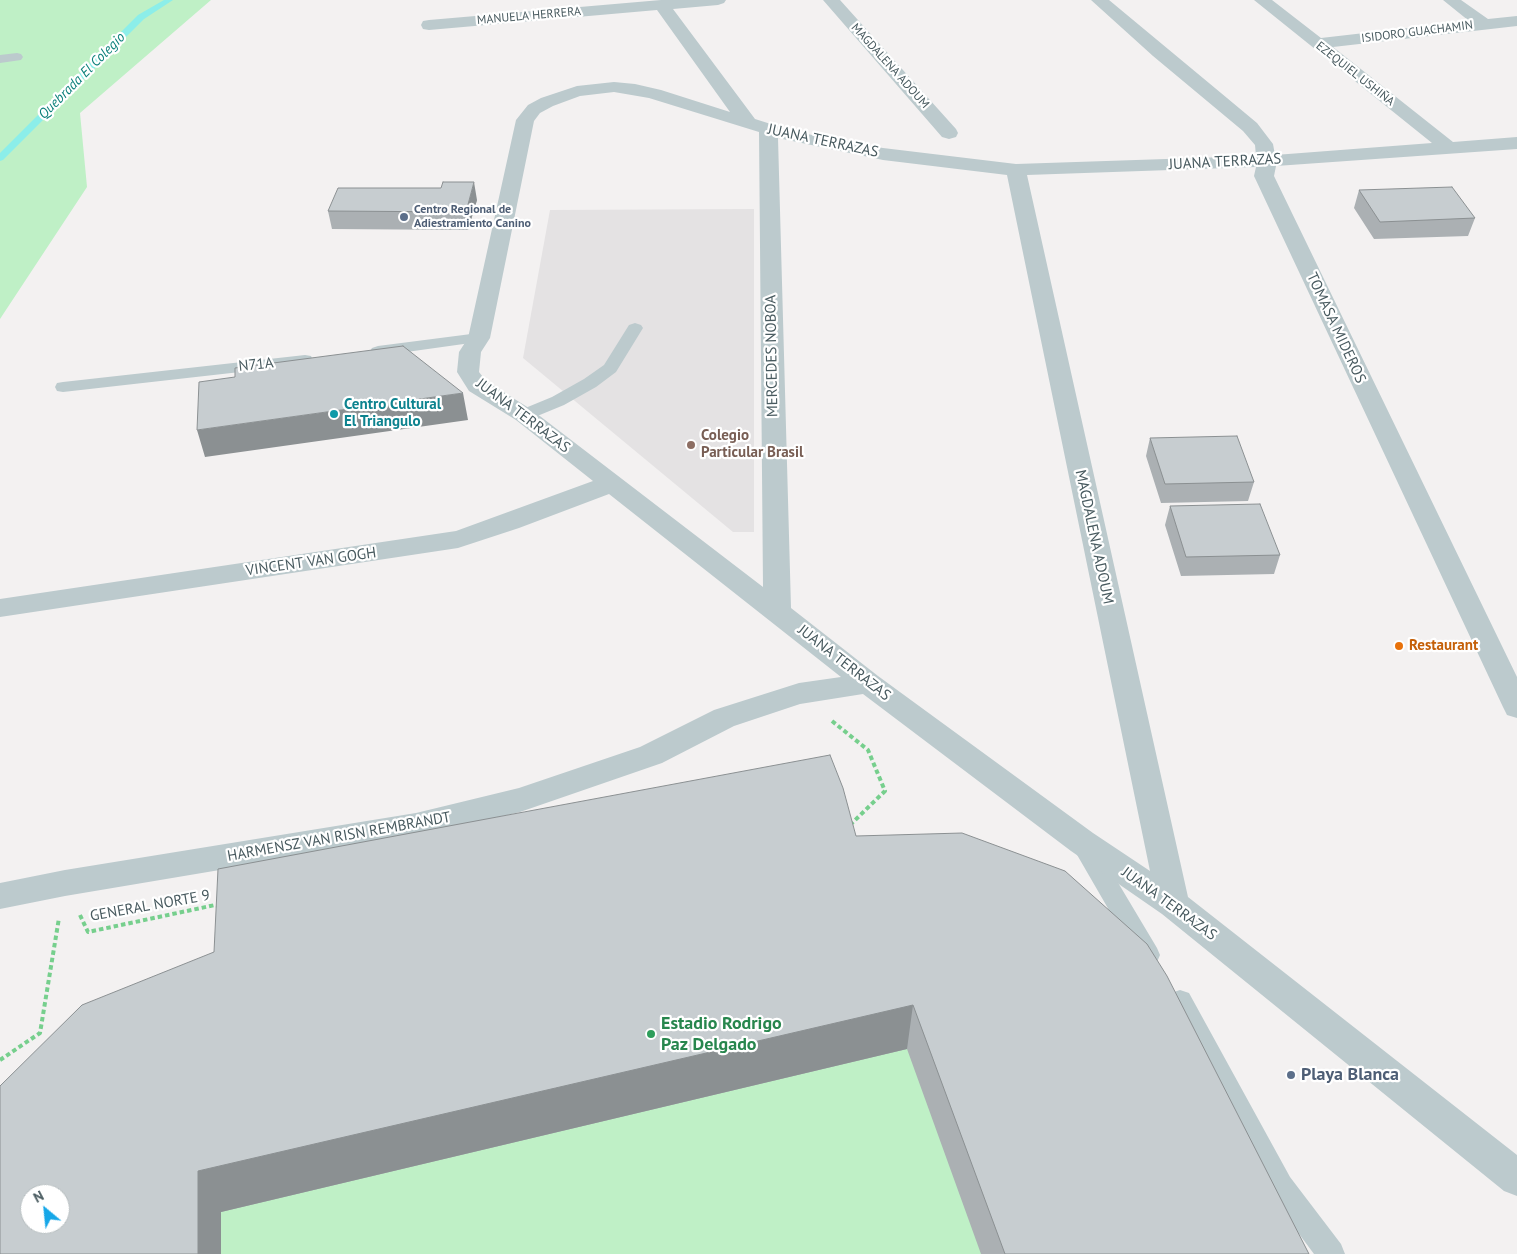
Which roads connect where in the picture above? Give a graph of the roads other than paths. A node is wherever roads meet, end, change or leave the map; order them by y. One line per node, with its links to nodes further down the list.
1 (718, 0): 6 (street, MANUELA HERRERA)
2 (831, 0): 14 (street, MAGDALENA ADOUM)
3 (1099, 0): 17 (street, TOMASA MIDEROS)
4 (1262, 0): 10 (street, EZEQUIEL USHIÑA)
5 (1450, 0): 8 (street)
6 (662, 5): 9 (street, MANUELA HERRERA); 13 (street)
7 (1517, 21): 8 (street, ISIDORO GUACHAMIN)
8 (1484, 24): 10 (street, ISIDORO GUACHAMIN)
9 (429, 25)
10 (1318, 44): 16 (street, EZEQUIEL USHIÑA)
11 (17, 57): 12 (lane)
12 (0, 59)
13 (758, 127): 18 (street, JUANA TERRAZAS); 20 (street, JUANA TERRAZAS); 27 (street, MERCEDES NOBOA)
14 (949, 133)
15 (1515, 146): 16 (street, JUANA TERRAZAS)
16 (1448, 147): 17 (street, JUANA TERRAZAS)
17 (1267, 160): 18 (street, JUANA TERRAZAS); 29 (street, TOMASA MIDEROS)
18 (1016, 170): 32 (street, MAGDALENA ADOUM)
19 (635, 328): 24 (lane)
20 (479, 338): 21 (lane); 24 (street, JUANA TERRAZAS)
21 (361, 353)
22 (322, 358): 23 (lane, N71A)
23 (63, 387)
24 (524, 415): 25 (street, JUANA TERRAZAS)
25 (613, 483): 26 (street, VINCENT VAN GOGH); 27 (street, JUANA TERRAZAS)
26 (0, 608)
27 (777, 611): 28 (street, JUANA TERRAZAS)
28 (868, 683): 30 (street, JUANA TERRAZAS); 31 (street, HARMENSZ VAN RISN REMBRANDT)
29 (1517, 707)
30 (1082, 842): 32 (street, JUANA TERRAZAS); 34 (lane)
31 (0, 896)
32 (1173, 904): 33 (street, JUANA TERRAZAS)
33 (1517, 1178)
34 (1331, 1254)

